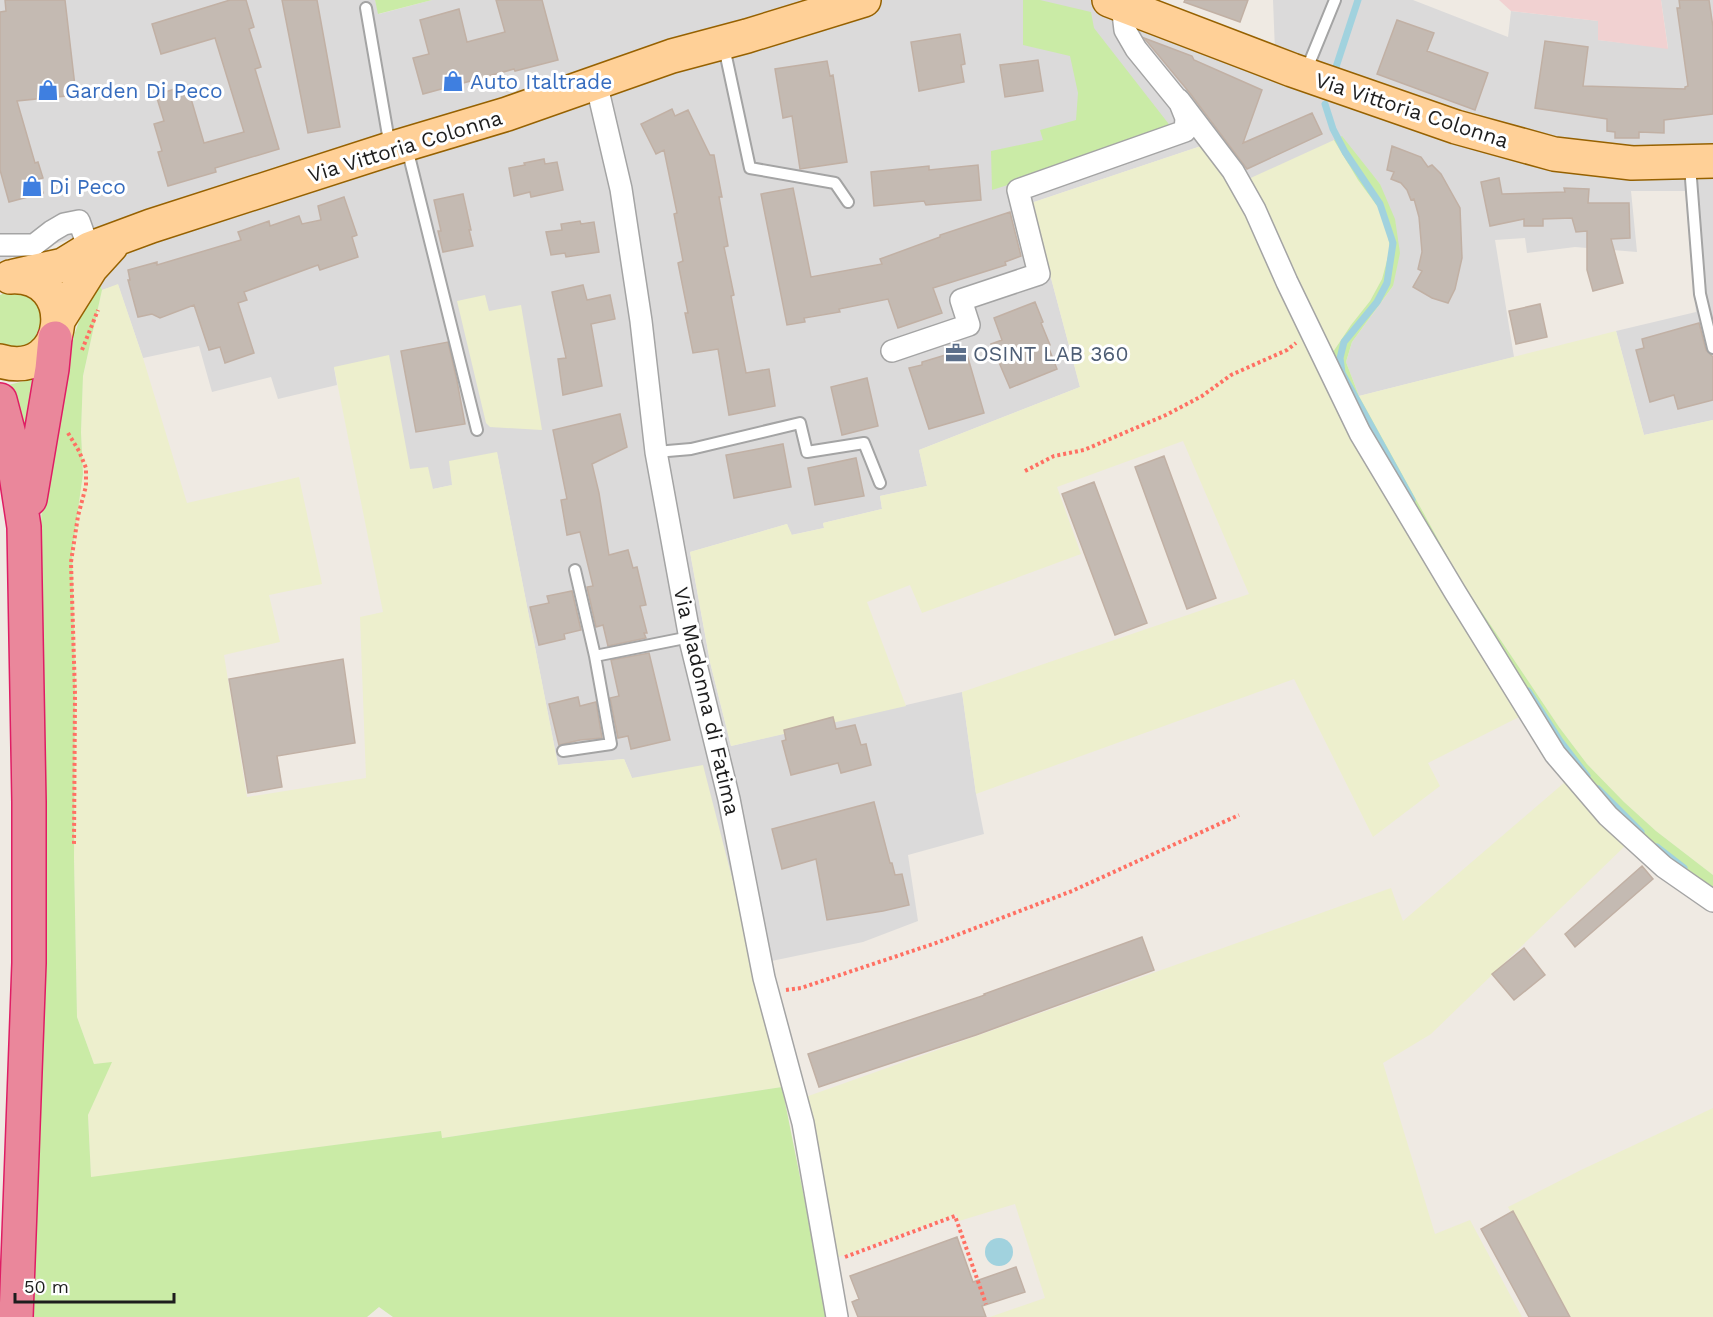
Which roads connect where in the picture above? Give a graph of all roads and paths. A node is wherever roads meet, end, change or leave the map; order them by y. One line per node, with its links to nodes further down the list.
1 (864, 0): 5 (main road, Via Vittoria Colonna)
2 (1335, 0): 6 (lane)
3 (1115, 2): 6 (main road, Via Vittoria Colonna); 8 (street, Via Vittoria Colonna)
4 (366, 8): 9 (lane)
5 (723, 42): 7 (main road, Via Vittoria Colonna); 11 (lane)
6 (1304, 74): 10 (main road, Via Vittoria Colonna)
7 (596, 82): 9 (main road, Via Vittoria Colonna); 23 (street, Via Madonna di Fatima)
8 (1180, 101): 16 (street); 18 (street, Via Vittoria Colonna)
9 (398, 147): 12 (main road, Via Vittoria Colonna); 22 (lane)
10 (1701, 162): 17 (lane)
11 (848, 202)
12 (96, 236): 13 (street); 14 (main road, Via Vittoria Colonna); 15 (main road, Via Vittoria Colonna)
13 (0, 245)
14 (7, 278): 15 (main road)
15 (57, 329): 19 (main road, Via Vittoria Colonna); 26 (highway)
16 (1311, 333): 24 (path); 33 (street)
17 (1713, 348)
18 (892, 351)
19 (0, 361)
20 (0, 400): 26 (highway)
21 (67, 428): 32 (path)
22 (477, 430)
23 (656, 452): 25 (lane); 28 (street, Via Madonna di Fatima)
24 (1025, 471)
25 (880, 483)
26 (24, 527): 37 (highway)
27 (575, 570): 29 (lane)
28 (690, 637): 29 (lane); 34 (street, Via Madonna di Fatima)
29 (595, 656): 30 (lane)
30 (563, 751)
31 (1239, 815): 34 (path)
32 (74, 844)
33 (1713, 901)
34 (768, 994): 35 (street, Via Madonna di Fatima)
35 (828, 1264): 36 (path); 38 (street, Via Madonna di Fatima)
36 (986, 1304)
37 (16, 1317)
38 (837, 1317)

